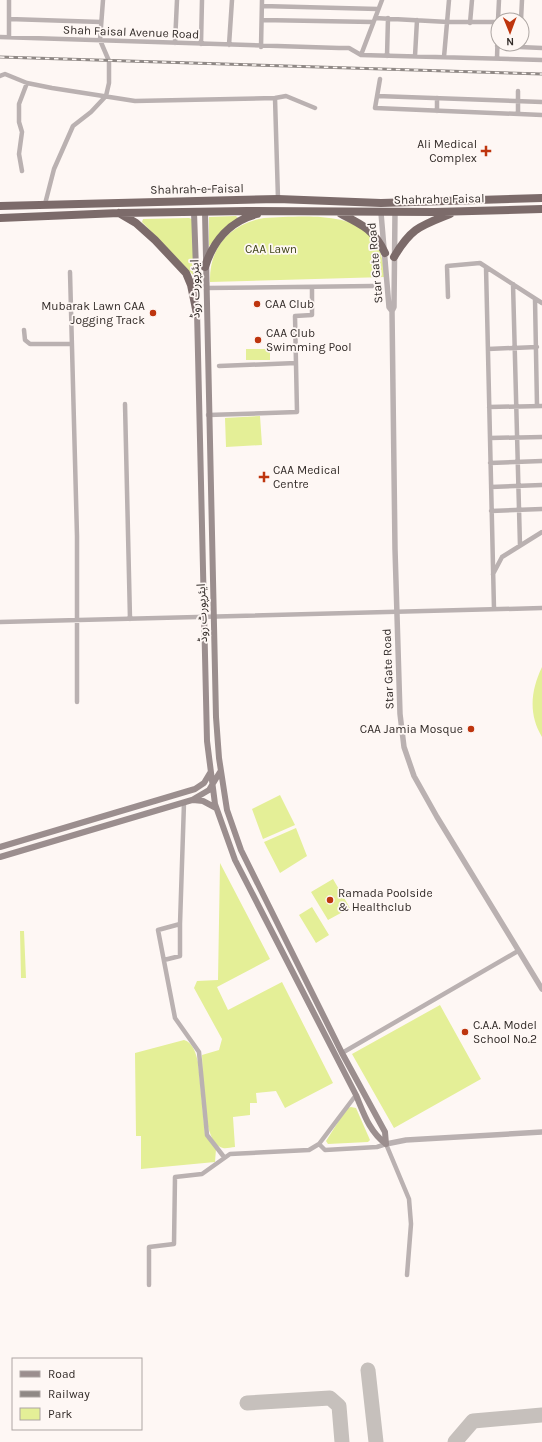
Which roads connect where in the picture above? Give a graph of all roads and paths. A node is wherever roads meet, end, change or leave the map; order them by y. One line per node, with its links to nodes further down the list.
1 (9, 0): 17 (street)
2 (102, 0): 22 (street)
3 (177, 0): 28 (street)
4 (202, 0): 29 (street)
5 (232, 0): 30 (street)
6 (262, 0): 12 (street)
7 (382, 0): 13 (street)
8 (449, 0): 23 (street)
9 (472, 0): 24 (street)
10 (499, 0): 14 (street)
11 (522, 0): 15 (street)
12 (262, 6): 13 (street); 18 (street)
13 (378, 9): 19 (street)
14 (498, 12)
15 (521, 12)
16 (388, 18): 19 (street); 20 (street); 36 (street)
17 (9, 19): 22 (street); 26 (street)
18 (262, 20): 19 (street); 32 (street)
19 (374, 20): 35 (street)
20 (417, 20): 23 (street); 37 (street)
21 (490, 21): 24 (street)
22 (101, 22): 27 (street)
23 (448, 22): 24 (street); 38 (street)
24 (470, 22)
25 (0, 37): 26 (street, Shah Faisal Avenue Road)
26 (9, 37): 27 (street, Shah Faisal Avenue Road)
27 (100, 40): 28 (street, Shah Faisal Avenue Road); 45 (street)
28 (175, 43): 29 (street, Shah Faisal Avenue Road)
29 (201, 44): 30 (street, Shah Faisal Avenue Road)
30 (229, 45): 32 (street, Shah Faisal Avenue Road)
31 (530, 46): 33 (street)
32 (260, 47): 35 (street, Shah Faisal Avenue Road)
33 (542, 48)
34 (497, 52): 39 (street)
35 (361, 55): 36 (street, Shah Faisal Avenue Road)
36 (386, 56): 37 (street, Shah Faisal Avenue Road)
37 (415, 56): 38 (street, Shah Faisal Avenue Road)
38 (444, 57): 39 (street, Shah Faisal Avenue Road)
39 (497, 58): 40 (street, Shah Faisal Avenue Road)
40 (542, 60)
41 (0, 76): 43 (street)
42 (380, 79): 46 (street)
43 (27, 83): 45 (street); 55 (street)
44 (518, 91): 49 (street)
45 (106, 96): 47 (street); 59 (street)
46 (377, 96): 48 (street); 52 (street)
47 (275, 98): 51 (street); 57 (street)
48 (437, 98): 49 (street); 52 (street)
49 (517, 102): 50 (street); 53 (street)
50 (542, 102)
51 (315, 108)
52 (437, 111): 53 (street)
53 (518, 114): 54 (street)
54 (542, 115)
55 (22, 171)
56 (542, 198): 58 (highway, Shahrah e Faisal)
57 (278, 199): 58 (highway, Shahrah-e-Faisal); 59 (highway, Shahrah-e-Faisal)
58 (395, 202)
59 (45, 204): 60 (highway, Shahrah-e-Faisal)
60 (0, 206)
61 (542, 209): 63 (highway, Shahrah e Faisal)
62 (282, 211): 65 (highway, Shahrah-e-Faisal); 67 (highway, Shahrah-e-Faisal); 73 (highway)
63 (457, 211): 69 (highway, Shahrah e Faisal); 72 (highway)
64 (194, 212): 65 (highway, Shahrah-e-Faisal); 66 (highway, Shahrah-e-Faisal); 84 (main road, ایئرپورٹ روڈ)
65 (204, 212): 73 (main road, ایئرپورٹ روڈ)
66 (119, 213): 70 (highway, Shahrah-e-Faisal); 84 (highway)
67 (337, 213): 68 (highway, Shahrah e Faisal); 71 (highway)
68 (381, 213): 69 (highway, Shahrah e Faisal); 71 (street, Star Gate Road)
69 (395, 213): 72 (street, Star Gate Road)
70 (0, 218)
71 (385, 253): 83 (street, Star Gate Road)
72 (394, 257): 83 (street, Star Gate Road)
73 (205, 267): 79 (main road, ایئرپورٹ روڈ)
74 (486, 267): 76 (street); 80 (street); 89 (street)
75 (70, 272): 86 (street)
76 (513, 284): 81 (street); 88 (street)
77 (373, 286): 78 (street)
78 (312, 287): 79 (street); 90 (street)
79 (206, 288): 96 (main road, ایئرپورٹ روڈ)
80 (448, 297)
81 (535, 299): 82 (street); 87 (street)
82 (542, 303)
83 (392, 311): 114 (street, Star Gate Road)
84 (197, 314): 116 (main road, ایئرپورٹ روڈ)
85 (24, 330): 86 (street)
86 (72, 344): 118 (street)
87 (537, 347): 88 (street); 94 (street)
88 (515, 348): 89 (street); 93 (street)
89 (488, 349): 95 (street)
90 (296, 363): 91 (street); 96 (street)
91 (219, 366)
92 (125, 404): 117 (street)
93 (517, 406): 94 (street); 95 (street); 99 (street)
94 (540, 406)
95 (489, 407): 98 (street)
96 (208, 415): 115 (main road, ایئرپورٹ روڈ)
97 (542, 437): 99 (street)
98 (490, 438): 99 (street); 102 (street)
99 (517, 438): 101 (street)
100 (542, 461): 101 (street)
101 (518, 462): 102 (street); 104 (street)
102 (490, 463): 105 (street)
103 (542, 485): 104 (street)
104 (518, 486): 105 (street); 107 (street)
105 (491, 487): 108 (street)
106 (542, 508): 107 (street)
107 (519, 510): 108 (street); 110 (street)
108 (491, 511): 111 (street)
109 (542, 532): 110 (street)
110 (520, 546): 111 (street)
111 (493, 574): 113 (street)
112 (542, 608): 113 (street)
113 (494, 609): 114 (street)
114 (397, 613): 115 (street); 134 (street, Star Gate Road)
115 (213, 617): 116 (street); 121 (main road, ایئرپورٹ روڈ)
116 (204, 618): 117 (street); 122 (main road, ایئرپورٹ روڈ)
117 (130, 619): 118 (street)
118 (77, 620): 119 (street); 120 (street)
119 (0, 622)
120 (77, 702)
121 (221, 770): 123 (main road); 130 (main road, ایئرپورٹ روڈ)
122 (210, 773): 123 (main road, ایئرپورٹ روڈ); 124 (main road)
123 (212, 786): 125 (main road); 126 (main road, ایئرپورٹ روڈ)
124 (195, 789): 125 (main road); 131 (main road)
125 (205, 793): 126 (main road); 127 (main road)
126 (214, 798): 129 (main road, ایئرپورٹ روڈ); 130 (main road)
127 (192, 800): 128 (main road); 129 (main road)
128 (184, 803): 132 (main road); 133 (street)
129 (217, 809): 137 (main road, ایئرپورٹ روڈ)
130 (227, 810): 136 (main road, ایئرپورٹ روڈ)
131 (0, 847)
132 (0, 857)
133 (180, 924): 135 (street); 135 (street)
134 (518, 951): 138 (street, Star Gate Road); 141 (street)
135 (164, 960): 146 (street)
136 (297, 961): 137 (main road); 139 (main road, ایئرپورٹ روڈ)
137 (289, 965): 140 (main road, ایئرپورٹ روڈ)
138 (542, 989)
139 (327, 1022): 140 (main road); 141 (main road, ایئرپورٹ روڈ)
140 (320, 1025): 142 (main road, ایئرپورٹ روڈ)
141 (342, 1053): 145 (main road, ایئرپورٹ روڈ)
142 (356, 1095): 144 (street); 145 (main road, ایئرپورٹ روڈ)
143 (542, 1132): 145 (street)
144 (319, 1144): 145 (street); 146 (street)
145 (386, 1144): 147 (street)
146 (224, 1157): 148 (street)
147 (407, 1274)
148 (149, 1285)

